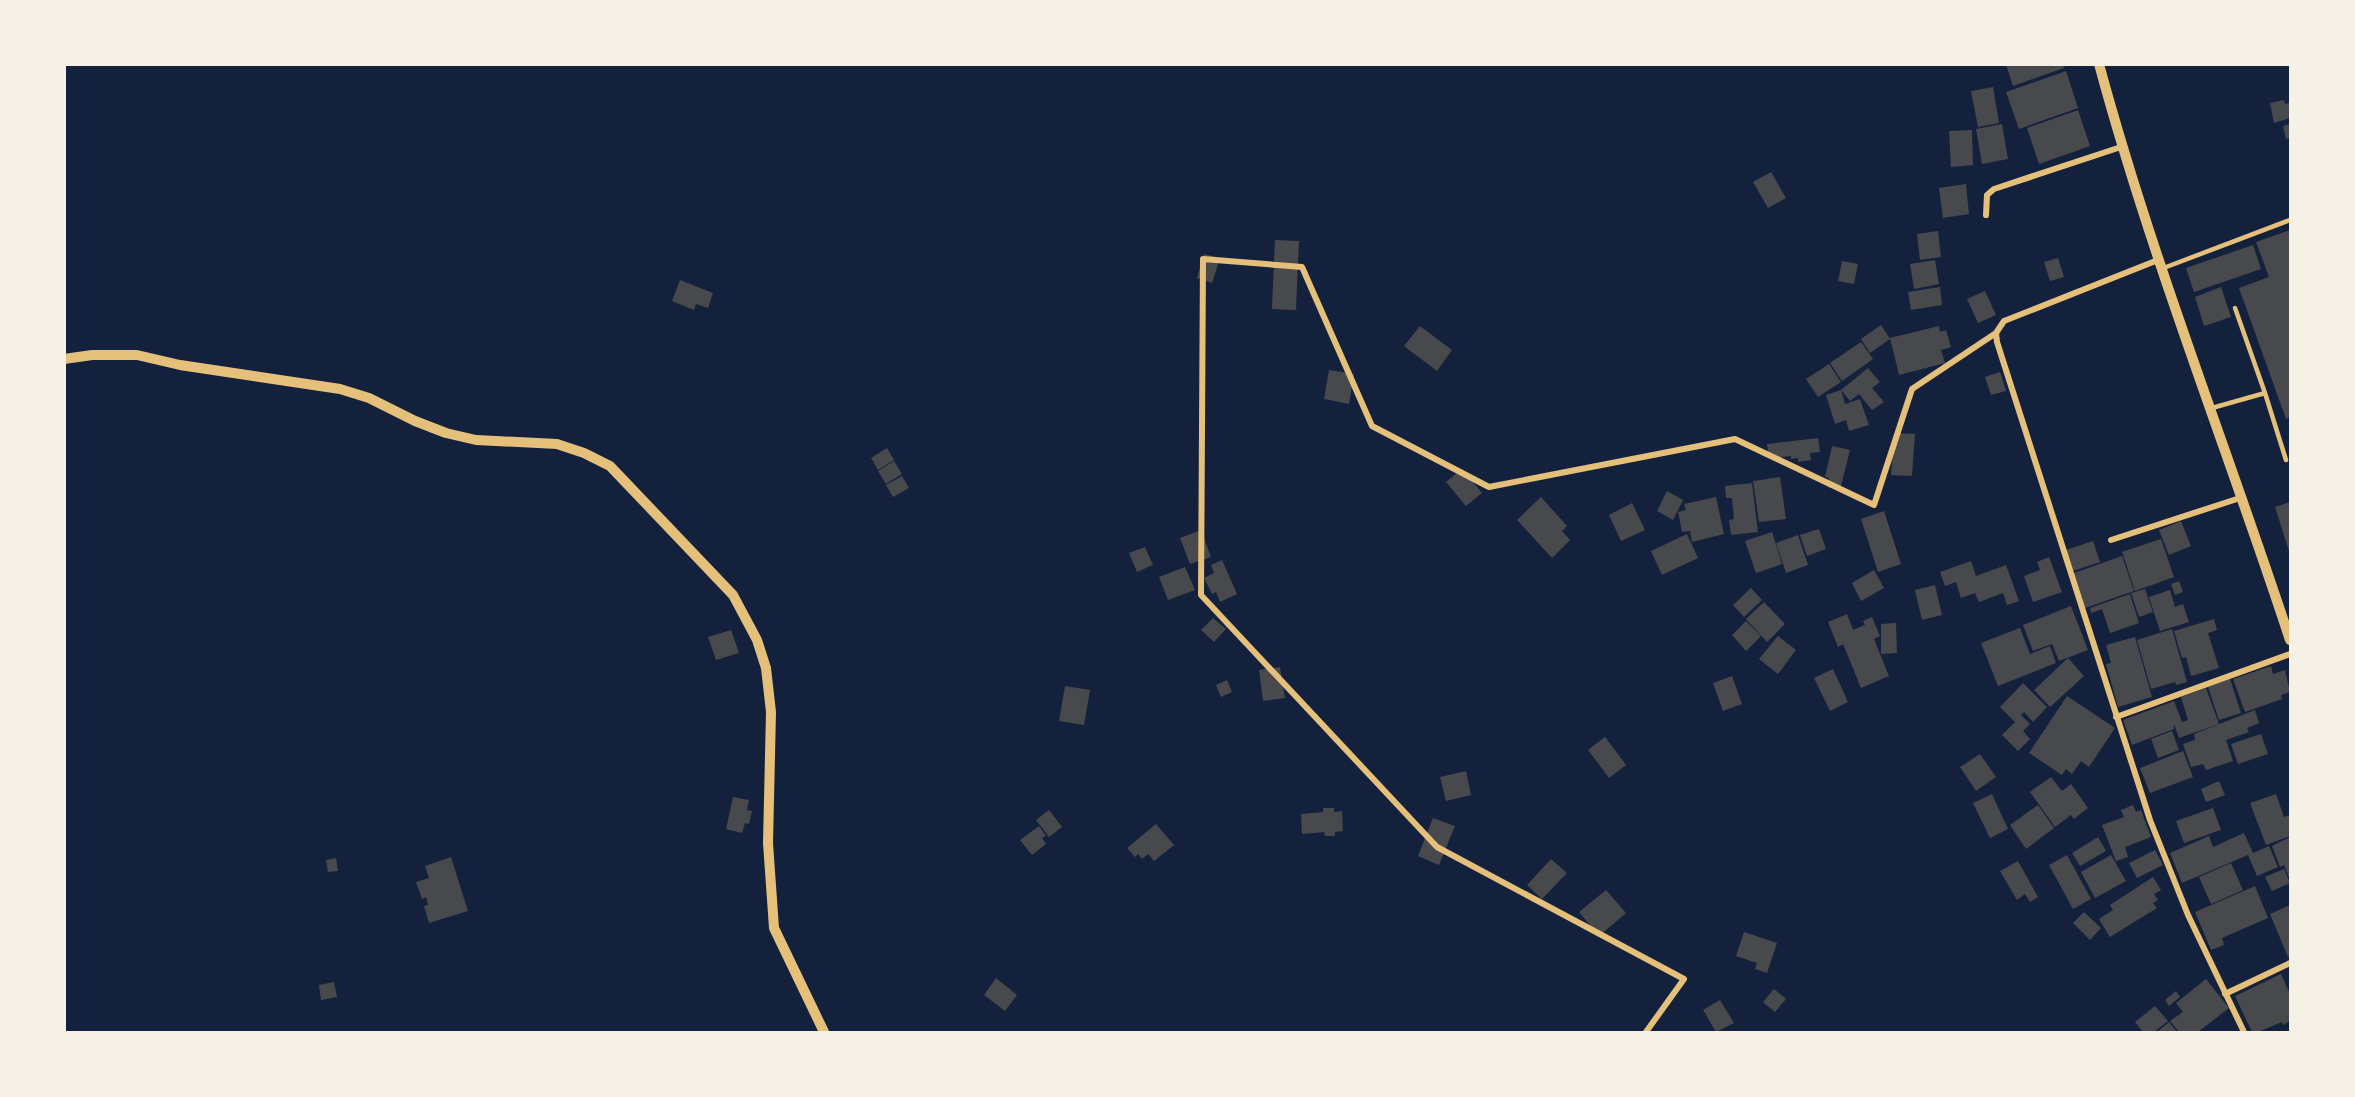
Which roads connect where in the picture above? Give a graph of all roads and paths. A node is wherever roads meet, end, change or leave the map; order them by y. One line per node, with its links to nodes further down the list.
1 (2099, 64): 2 (street)
2 (2121, 147): 3 (street); 5 (street)
3 (1986, 215)
4 (2290, 220): 5 (lane)
5 (2160, 265): 7 (street); 10 (street)
6 (2235, 308): 9 (lane)
7 (1996, 333): 16 (street); 20 (street)
8 (64, 359): 19 (street)
9 (2265, 393): 10 (lane); 11 (lane)
10 (2212, 408): 12 (street)
11 (2286, 460)
12 (2243, 497): 13 (street); 14 (street)
13 (2111, 540)
14 (2290, 640)
15 (2290, 654): 16 (street)
16 (2116, 717): 18 (street)
17 (2290, 963): 18 (street)
18 (2225, 994): 21 (street)
19 (824, 1032)
20 (1646, 1032)
21 (2244, 1032)

